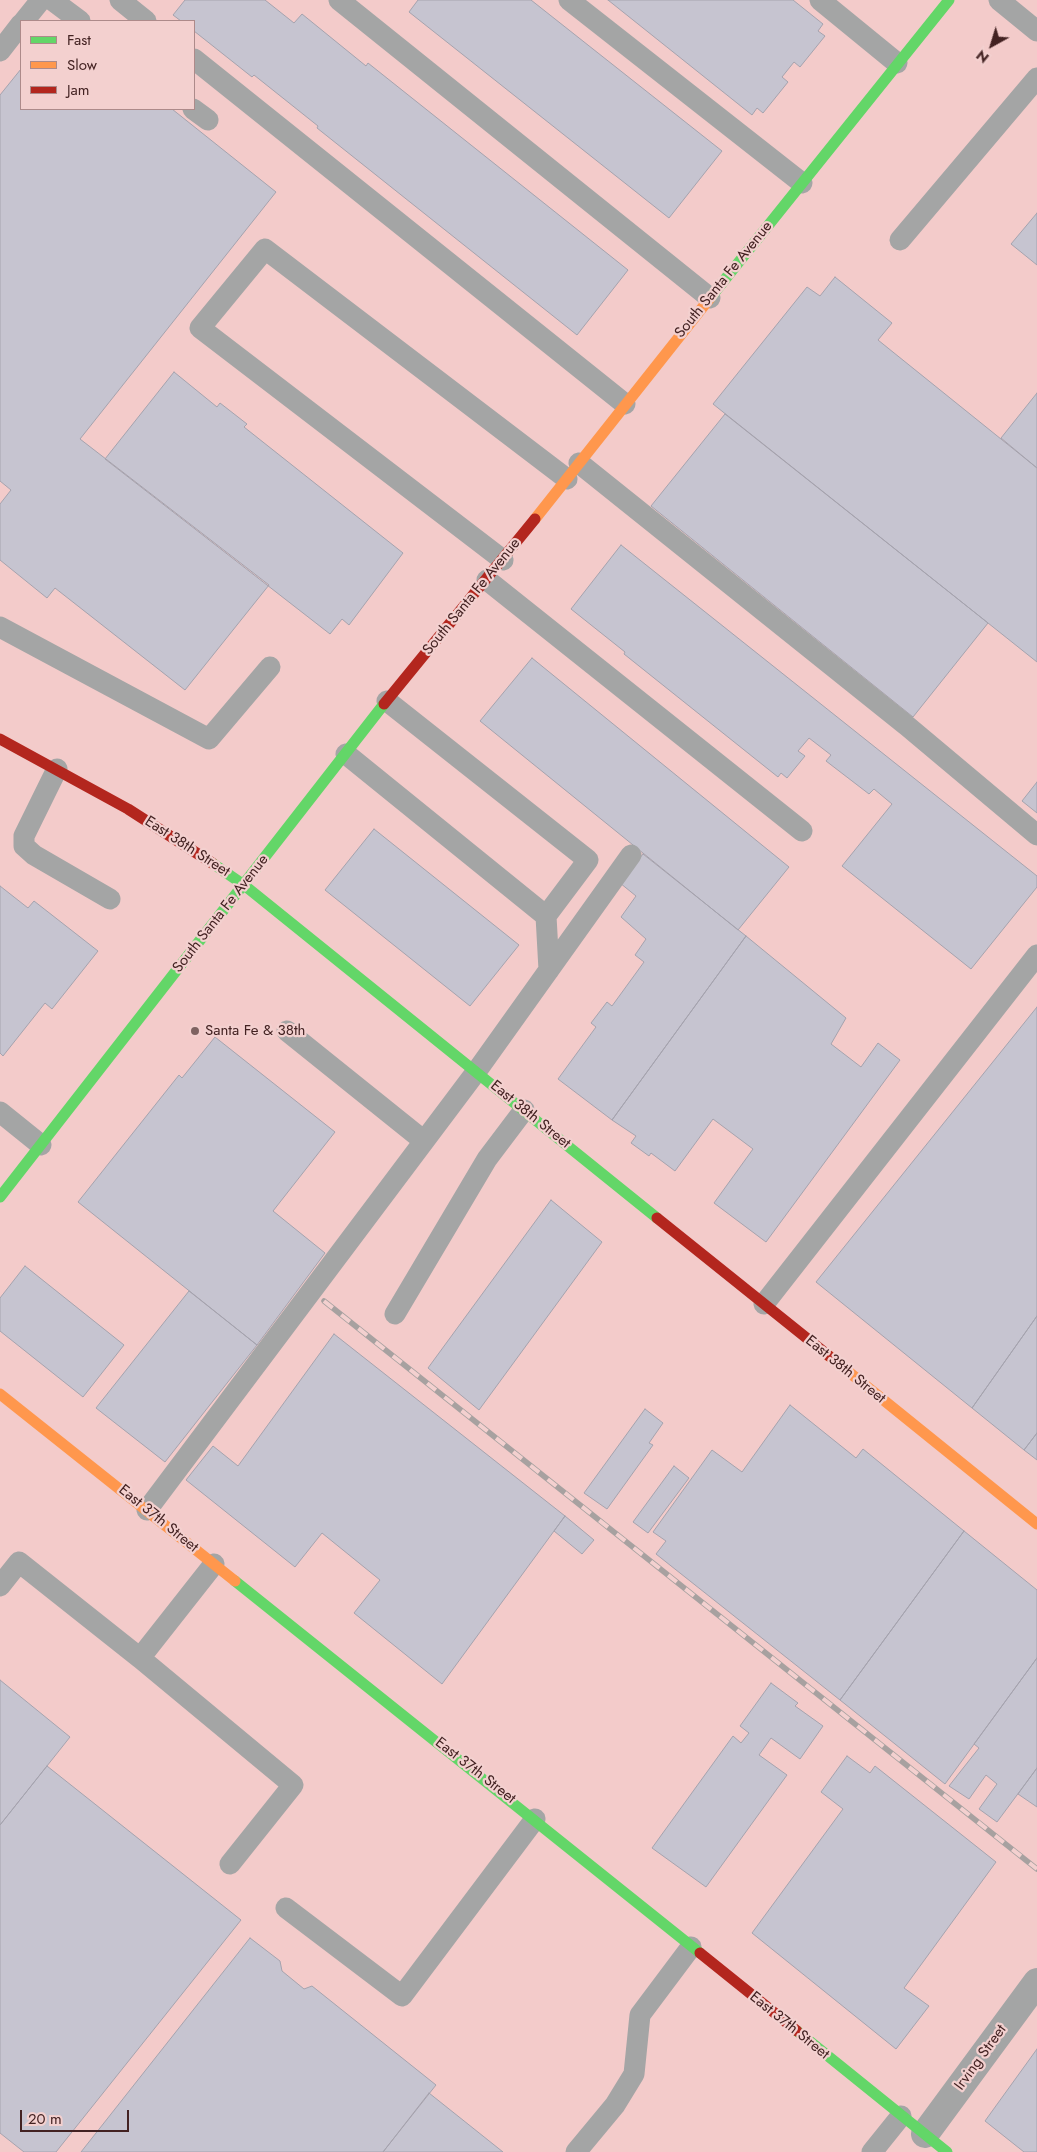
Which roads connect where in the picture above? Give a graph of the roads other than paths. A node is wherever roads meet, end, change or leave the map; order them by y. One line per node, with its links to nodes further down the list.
1 (41, 0): 9 (lane)
2 (52, 0): 10 (lane)
3 (120, 0): 11 (lane)
4 (339, 0): 20 (lane)
5 (569, 0): 18 (lane)
6 (820, 0): 16 (lane)
7 (949, 0): 16 (street, South Santa Fe Avenue)
8 (999, 0): 13 (lane)
9 (25, 20)
10 (79, 20)
11 (145, 20)
12 (20, 25): 14 (lane)
13 (1037, 31)
14 (0, 51)
15 (195, 60): 21 (lane)
16 (897, 63): 18 (street, South Santa Fe Avenue)
17 (1037, 78): 19 (lane)
18 (802, 183): 20 (street, South Santa Fe Avenue)
19 (900, 240)
20 (710, 298): 21 (street, South Santa Fe Avenue)
21 (625, 404): 22 (street, South Santa Fe Avenue)
22 (573, 471): 23 (street, South Santa Fe Avenue); 23 (lane); 32 (lane)
23 (503, 560): 24 (street, South Santa Fe Avenue)
24 (487, 580): 27 (street, South Santa Fe Avenue); 31 (lane)
25 (0, 627): 26 (lane)
26 (270, 667)
27 (387, 701): 29 (street, South Santa Fe Avenue); 36 (lane)
28 (0, 739): 30 (street, East 38th Street)
29 (346, 754): 34 (street, South Santa Fe Avenue); 36 (lane)
30 (57, 769): 34 (street, East 38th Street); 35 (lane)
31 (802, 831)
32 (1037, 834)
33 (631, 855): 38 (lane)
34 (244, 885): 40 (street, East 38th Street); 44 (street, South Santa Fe Avenue)
35 (110, 899)
36 (546, 916): 38 (lane)
37 (1037, 955): 46 (lane)
38 (549, 970): 40 (lane)
39 (287, 1031): 43 (lane)
40 (476, 1072): 41 (street, East 38th Street); 43 (lane)
41 (524, 1110): 46 (street, East 38th Street); 47 (lane)
42 (0, 1112): 44 (lane)
43 (424, 1141): 49 (lane)
44 (41, 1145): 45 (street, South Santa Fe Avenue)
45 (0, 1197)
46 (764, 1304): 50 (street, East 38th Street)
47 (394, 1314)
48 (0, 1394): 49 (street, East 37th Street)
49 (147, 1510): 51 (street, East 37th Street)
50 (1037, 1524)
51 (214, 1564): 53 (lane); 54 (street, East 37th Street)
52 (0, 1586): 53 (lane)
53 (140, 1658): 55 (lane)
54 (535, 1819): 56 (lane); 57 (street, East 37th Street)
55 (230, 1864)
56 (286, 1908)
57 (691, 1947): 59 (street, East 37th Street); 61 (lane)
58 (1037, 1982): 60 (street, Irving Street)
59 (901, 2116): 60 (street, East 37th Street); 62 (lane)
60 (925, 2134): 63 (street, East 37th Street)
61 (576, 2152)
62 (872, 2152)
63 (947, 2152)

